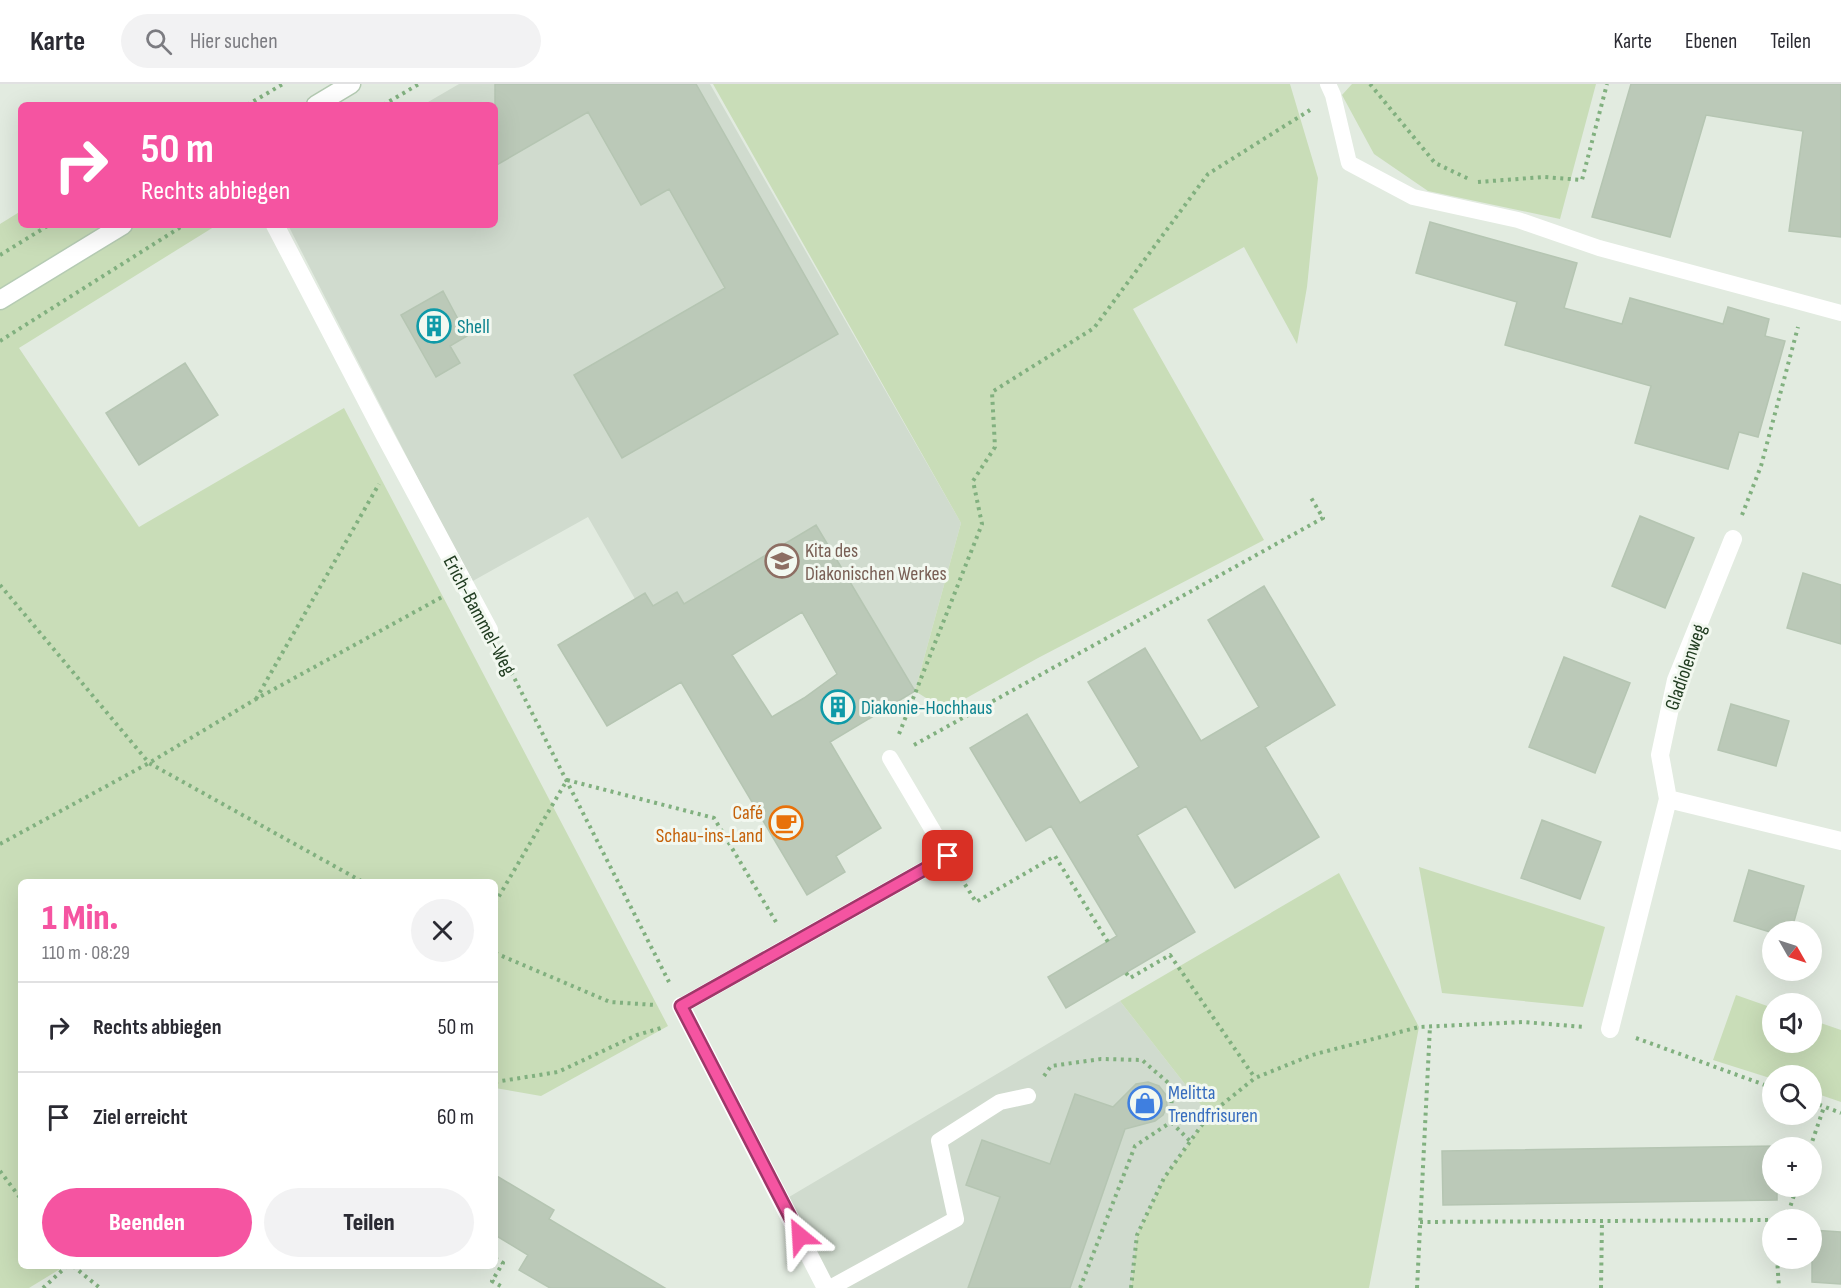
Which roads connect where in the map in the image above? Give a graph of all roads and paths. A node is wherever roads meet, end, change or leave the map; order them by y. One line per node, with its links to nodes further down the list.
1 (283, 84): 7 (path)
2 (351, 84): 8 (street)
3 (419, 84): 9 (path)
4 (1371, 84): 5 (path)
5 (1607, 84)
6 (1331, 90): 16 (lane); 26 (path)
7 (252, 102)
8 (321, 102)
9 (388, 102)
10 (44, 228): 14 (path)
11 (118, 228): 15 (street)
12 (179, 228): 18 (path)
13 (277, 228): 19 (street, Erich-Bammel-Weg)
14 (0, 255)
15 (0, 300)
16 (1805, 303): 17 (lane); 21 (path)
17 (1841, 313)
18 (0, 340)
19 (396, 455): 23 (street, Erich-Bammel-Weg); 25 (path)
20 (1310, 496): 26 (path)
21 (1733, 539): 29 (street, Gladiolenweg)
22 (0, 585): 27 (path)
23 (464, 585): 24 (street, Erich-Bammel-Weg); 25 (path)
24 (489, 630): 28 (path, Erich-Bammel-Weg)
25 (256, 699): 27 (path)
26 (890, 758): 32 (lane)
27 (149, 763): 31 (path); 33 (path)
28 (567, 780): 34 (path); 36 (path); 39 (path, Erich-Bammel-Weg)
29 (1668, 799): 30 (street); 41 (street, Gladiolenweg)
30 (1841, 842)
31 (0, 844)
32 (948, 856): 35 (path); 36 (lane)
33 (358, 879)
34 (498, 898)
35 (1108, 942)
36 (790, 945): 39 (lane)
37 (498, 954): 39 (path)
38 (1126, 973): 42 (path)
39 (684, 1013): 43 (path); 63 (street)
40 (1430, 1026): 41 (path); 42 (path); 55 (path)
41 (1610, 1029): 44 (path)
42 (1255, 1078): 50 (path)
43 (498, 1082)
44 (1762, 1084)
45 (1028, 1096): 48 (path); 63 (lane)
46 (1824, 1107): 47 (path); 49 (path)
47 (1841, 1113)
48 (1171, 1122): 50 (path); 64 (path)
49 (1814, 1137)
50 (1190, 1141): 65 (path)
51 (0, 1172): 52 (path)
52 (18, 1195)
53 (1762, 1220): 54 (path)
54 (1602, 1221): 55 (path); 67 (path)
55 (1420, 1222): 66 (path)
56 (498, 1260): 62 (path)
57 (64, 1269): 60 (path)
58 (77, 1269): 61 (path)
59 (1778, 1269): 68 (path)
60 (43, 1288)
61 (100, 1288)
62 (504, 1288)
63 (828, 1288)
64 (1080, 1288)
65 (1131, 1288)
66 (1417, 1288)
67 (1601, 1288)
68 (1779, 1288)

